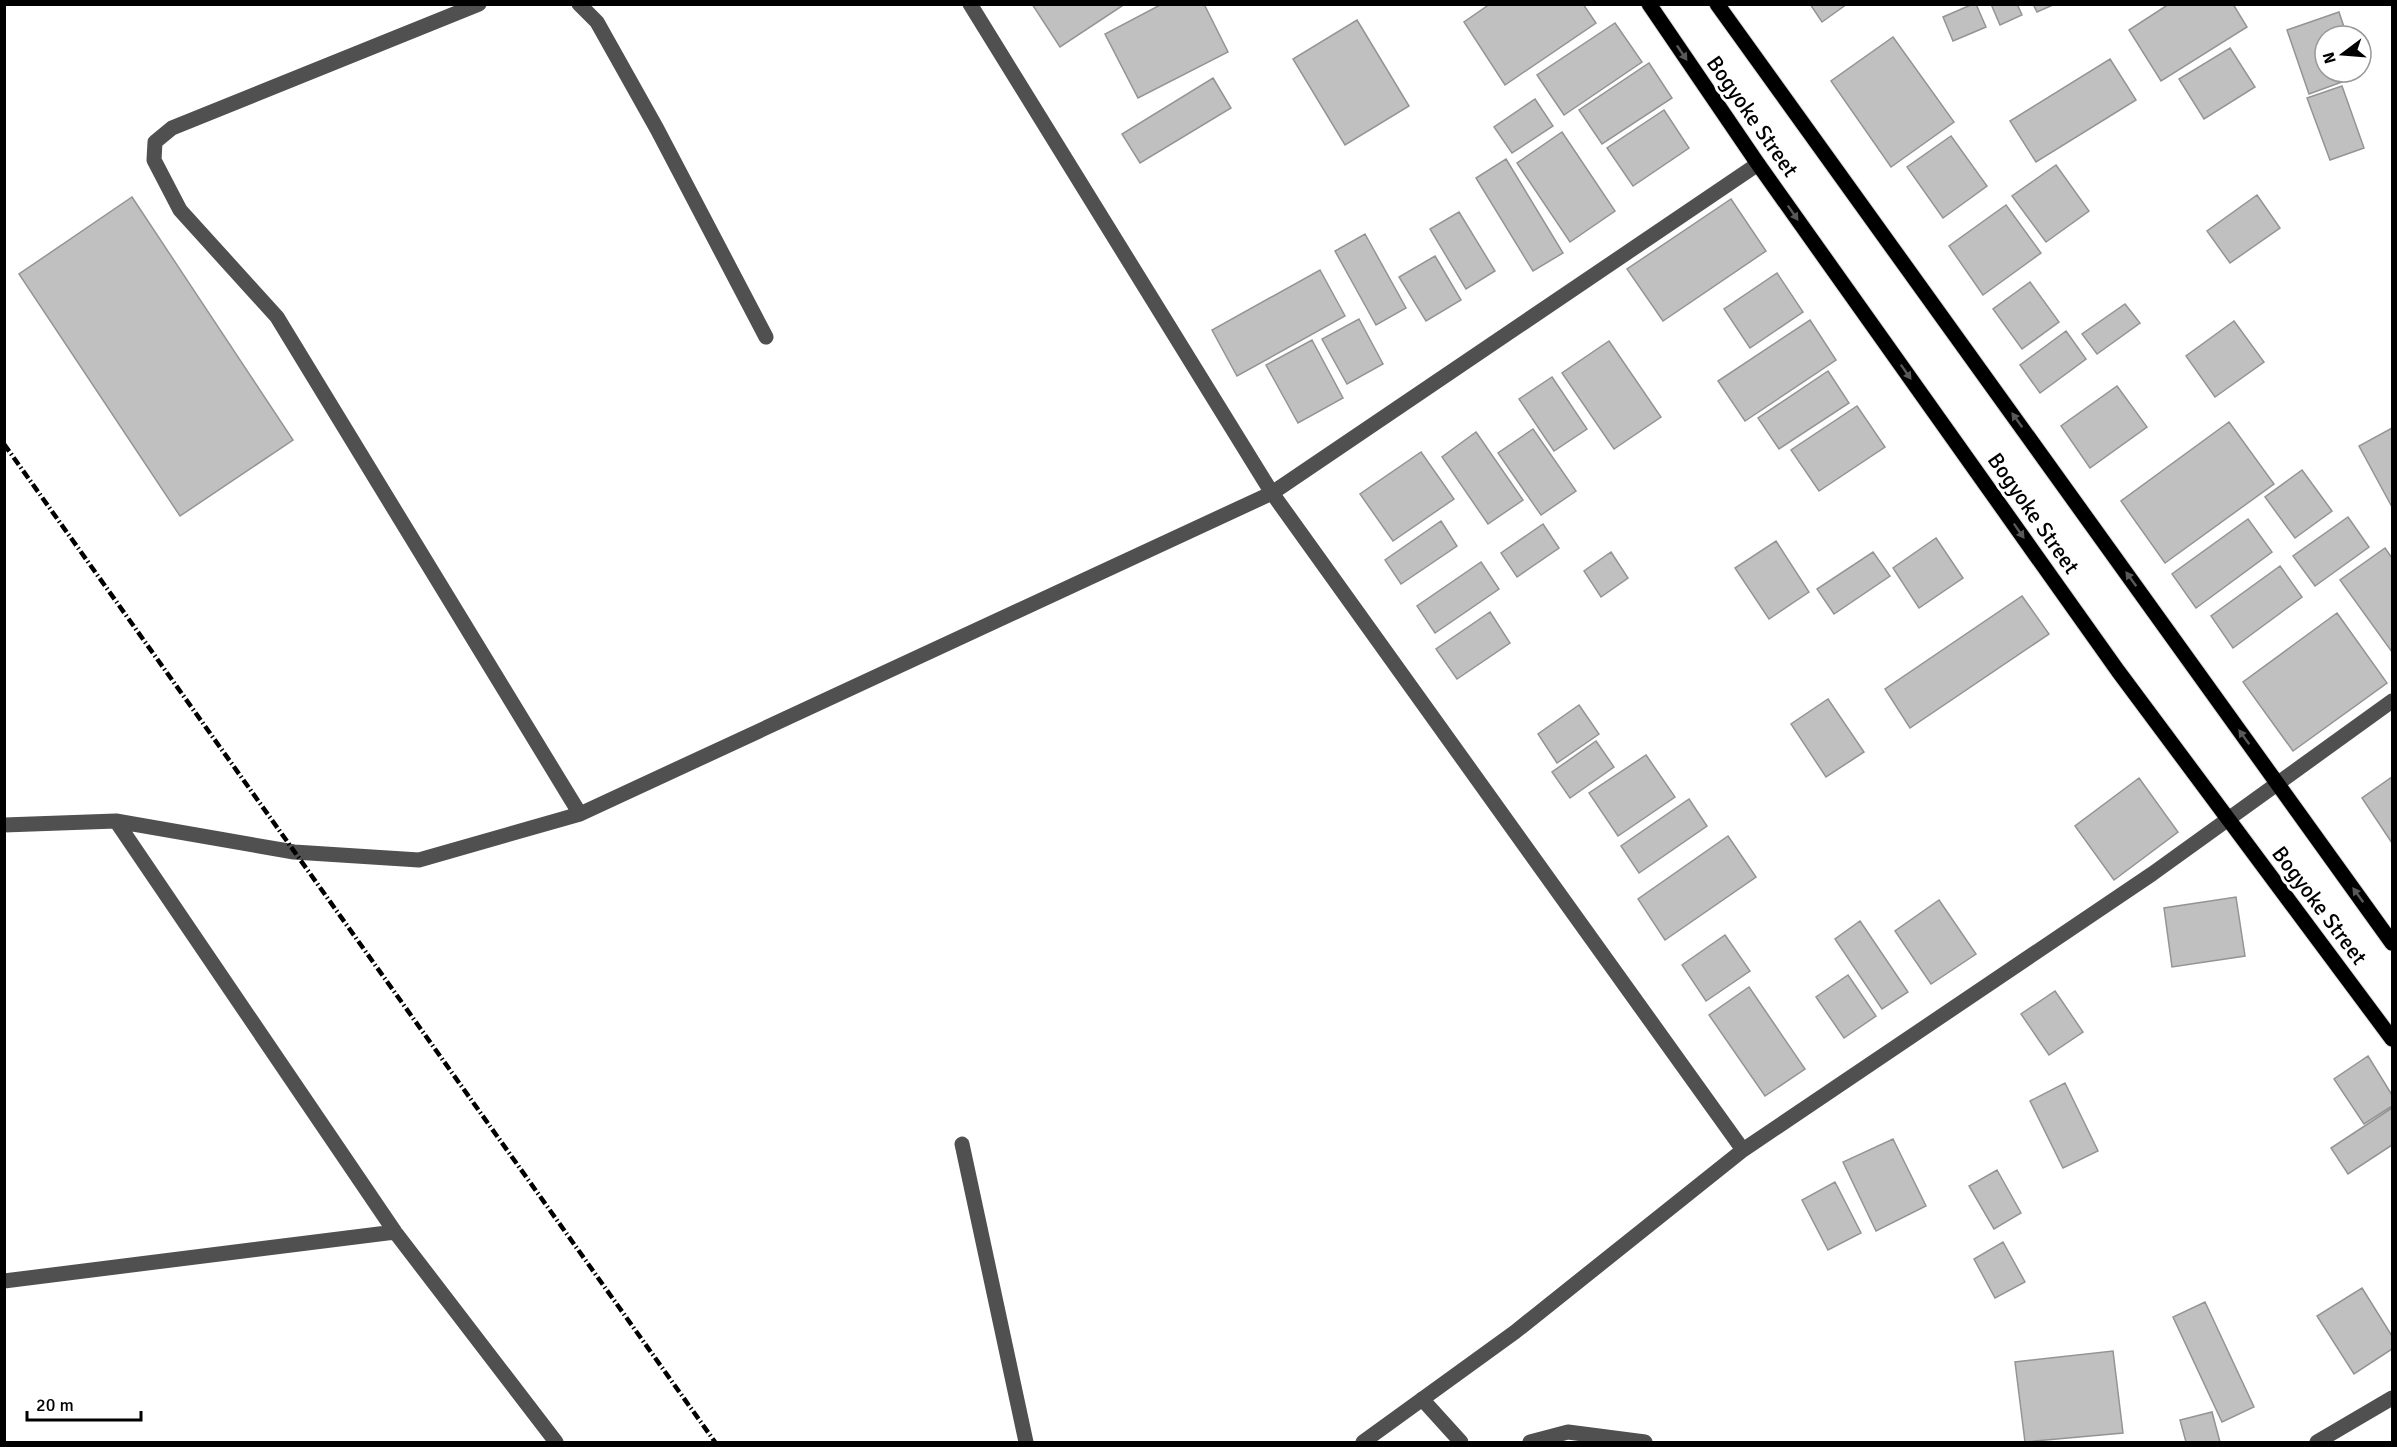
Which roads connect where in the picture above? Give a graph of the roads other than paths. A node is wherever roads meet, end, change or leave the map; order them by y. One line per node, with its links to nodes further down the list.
1 (479, 4): 11 (street)
2 (579, 4): 7 (street)
3 (969, 4): 8 (street)
4 (1649, 4): 6 (main road, Bogyoke Street, one-way to 6)
5 (1717, 4): 10 (main road, Bogyoke Street, one-way to 5)
6 (1758, 164): 8 (street); 12 (main road, Bogyoke Street, one-way to 12)
7 (766, 337)
8 (1272, 493): 11 (street); 18 (street)
9 (2392, 701): 10 (street)
10 (2278, 784): 12 (street); 15 (main road, Bogyoke Street, one-way to 10)
11 (580, 814): 13 (street)
12 (2228, 820): 16 (main road, Bogyoke Street); 18 (street)
13 (116, 821): 14 (street); 19 (street)
14 (4, 825)
15 (2392, 943)
16 (2392, 1039)
17 (962, 1144): 24 (street)
18 (1743, 1150): 22 (street)
19 (395, 1232): 20 (street); 23 (street)
20 (4, 1281)
21 (2392, 1398): 29 (street)
22 (1422, 1399): 25 (street); 26 (street)
23 (556, 1443)
24 (1026, 1443)
25 (1363, 1443)
26 (1461, 1443)
27 (1530, 1443): 28 (street)
28 (1645, 1443)
29 (2317, 1443)

